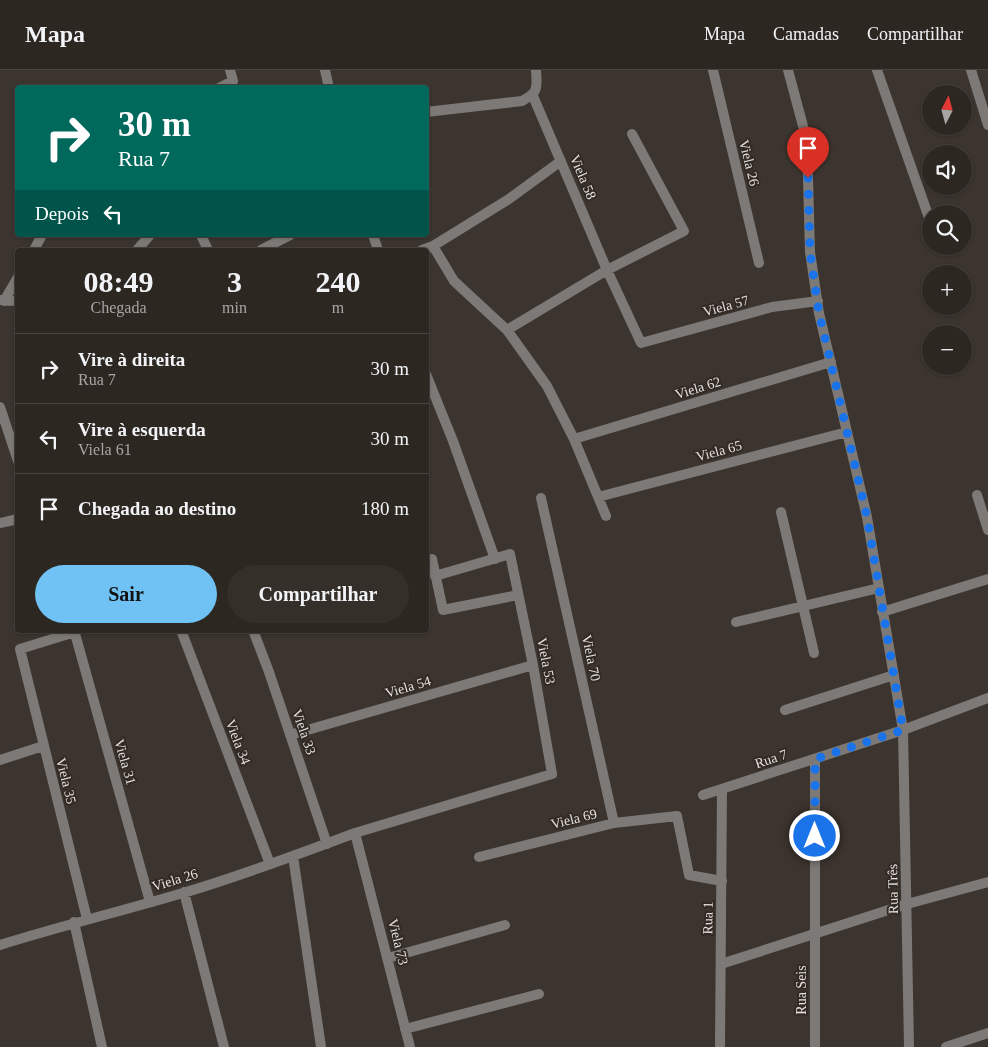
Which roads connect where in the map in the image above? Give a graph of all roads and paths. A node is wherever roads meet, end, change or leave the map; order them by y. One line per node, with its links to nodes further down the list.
1 (230, 70): 8 (street)
2 (325, 70): 9 (street)
3 (536, 70): 10 (street, Viela 58)
4 (713, 70): 22 (street, Viela 26)
5 (788, 70): 27 (street, Rua Três)
6 (877, 70): 15 (street)
7 (971, 70): 12 (street)
8 (225, 85)
9 (328, 85)
10 (535, 91): 11 (street); 14 (street, Viela 58)
11 (429, 112)
12 (987, 120)
13 (632, 134): 23 (street)
14 (561, 161): 18 (street); 23 (street, Viela 58)
15 (924, 205)
16 (148, 237): 19 (street)
17 (286, 237): 20 (street)
18 (433, 246): 21 (street); 28 (street)
19 (139, 248)
20 (265, 248)
21 (428, 248)
22 (760, 264)
23 (607, 270): 28 (street); 29 (street, Viela 58)
24 (15, 282): 25 (street)
25 (2, 301): 26 (street)
26 (15, 301)
27 (818, 301): 29 (street, Viela 57); 30 (street, Rua Três)
28 (507, 330): 34 (street)
29 (641, 343)
30 (831, 362): 33 (street, Rua Três); 34 (street, Viela 62)
31 (429, 381): 44 (street)
32 (0, 407): 35 (street)
33 (847, 432): 37 (street, Viela 65); 48 (street, Rua Três)
34 (574, 440): 37 (street)
35 (15, 452)
36 (977, 495): 43 (street)
37 (598, 497): 40 (street)
38 (542, 498): 70 (street, Viela 70)
39 (782, 512): 50 (street)
40 (606, 516)
41 (15, 520): 42 (street)
42 (0, 523)
43 (988, 530)
44 (494, 559): 46 (street); 49 (street, Viela 53)
45 (429, 561): 46 (street)
46 (435, 576): 49 (street)
47 (988, 579): 51 (street)
48 (879, 588): 50 (street); 51 (street, Rua Três)
49 (518, 595): 58 (street, Viela 53)
50 (803, 606): 52 (street); 57 (street)
51 (882, 612): 59 (street, Rua Três)
52 (736, 622)
53 (68, 633): 64 (street, Viela 35)
54 (75, 633): 79 (street, Viela 31)
55 (182, 633): 75 (street, Viela 34)
56 (254, 633): 63 (street, Viela 33)
57 (814, 653)
58 (533, 665): 63 (street, Viela 54); 67 (street, Viela 53)
59 (894, 675): 61 (street); 62 (street, Rua Três)
60 (988, 698): 62 (street, Rua 7)
61 (785, 710)
62 (903, 730): 65 (street, Rua 7); 80 (street, Rua Três)
63 (290, 735): 72 (street, Viela 33)
64 (43, 746): 66 (street); 81 (street, Viela 35)
65 (815, 759): 68 (street, Rua 7); 84 (street, Rua Seis)
66 (0, 760)
67 (552, 774): 71 (street, Viela 26)
68 (722, 789): 69 (street, Rua 7); 76 (street, Rua 1)
69 (703, 795)
70 (614, 823): 74 (street, Viela 69); 76 (street, Viela 69)
71 (355, 834): 72 (street, Viela 26); 86 (street, Viela 73)
72 (327, 844): 73 (street, Viela 26)
73 (293, 856): 75 (street, Viela 26); 93 (street)
74 (479, 857)
75 (270, 864): 78 (street, Viela 26)
76 (722, 881): 87 (street, Rua 1)
77 (988, 882): 80 (street)
78 (184, 892): 79 (street, Viela 26); 92 (street)
79 (150, 902): 81 (street, Viela 26)
80 (907, 904): 84 (street); 97 (street, Rua Três)
81 (87, 919): 82 (street, Viela 26)
82 (74, 922): 85 (street, Viela 26); 91 (street)
83 (505, 925): 86 (street)
84 (815, 934): 87 (street); 96 (street, Rua Seis)
85 (0, 945)
86 (388, 958): 89 (street, Viela 73)
87 (721, 964): 95 (street, Rua 1)
88 (539, 994): 89 (street)
89 (406, 1029): 94 (street, Viela 73)
90 (988, 1033): 98 (street)
91 (102, 1047)
92 (224, 1047)
93 (321, 1047)
94 (410, 1047)
95 (720, 1047)
96 (815, 1047)
97 (909, 1047)
98 (946, 1047)

